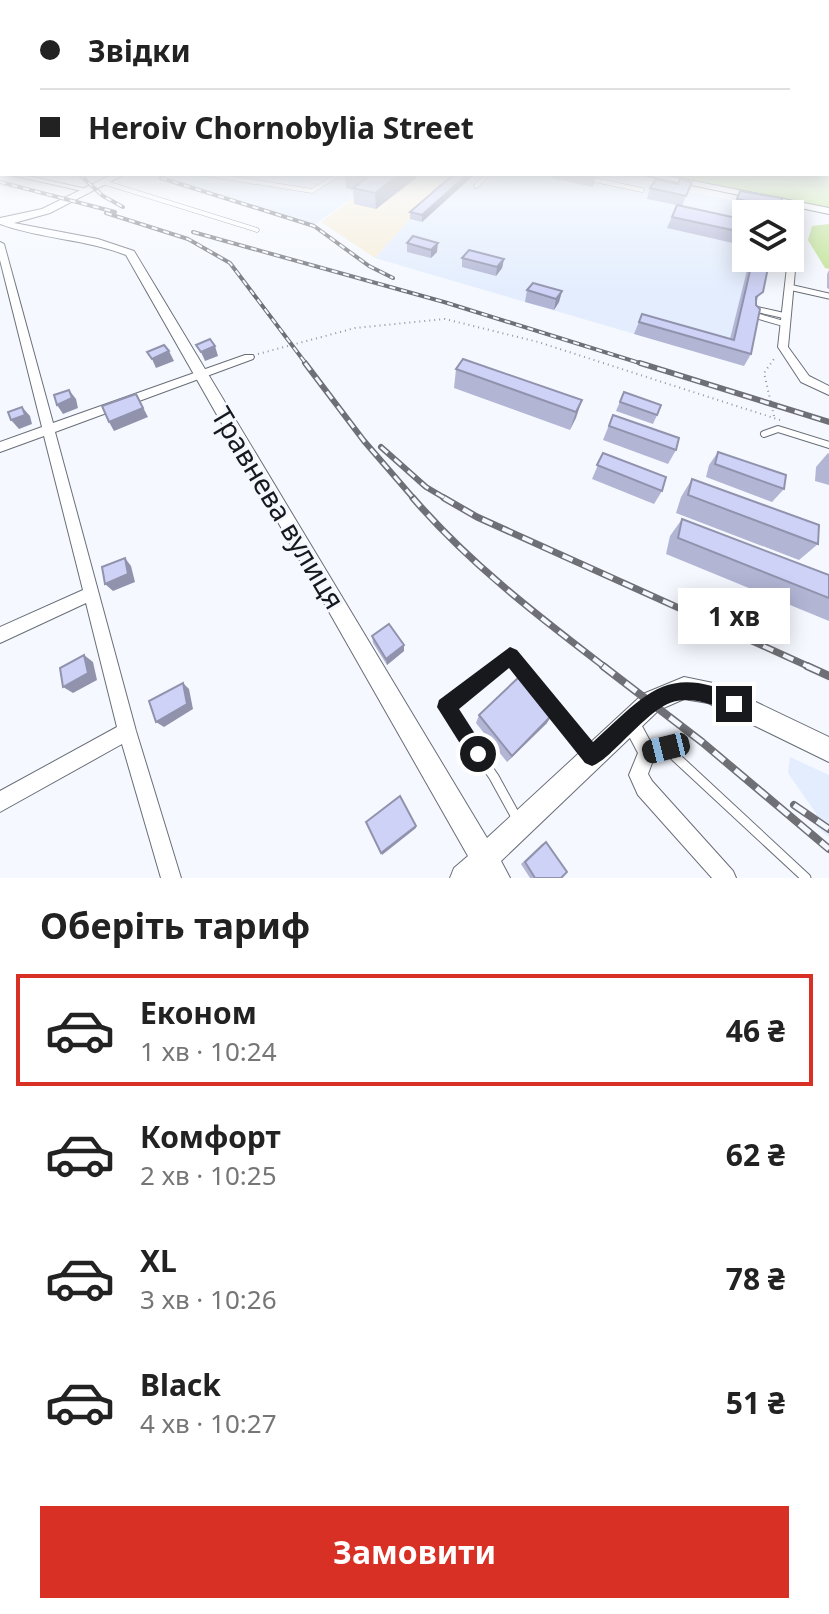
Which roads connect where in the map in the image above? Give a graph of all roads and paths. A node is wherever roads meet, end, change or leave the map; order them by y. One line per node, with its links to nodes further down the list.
1 (43, 211): 3 (street)
2 (196, 211): 6 (lane)
3 (33, 216): 4 (street); 5 (street)
4 (0, 221): 5 (street, Травнева вулиця)
5 (14, 227): 7 (street); 16 (street, Травнева вулиця)
6 (257, 230)
7 (0, 234)
8 (0, 244): 20 (street)
9 (790, 272): 10 (street)
10 (789, 287): 11 (lane); 13 (street)
11 (829, 296)
12 (755, 312): 13 (lane)
13 (786, 320): 14 (street)
14 (783, 347): 17 (street); 18 (path)
15 (249, 357): 16 (street); 18 (path)
16 (199, 374): 20 (street); 33 (street, Травнева вулиця)
17 (829, 391)
18 (774, 418): 19 (path)
19 (788, 423)
20 (49, 429): 23 (street); 24 (street)
21 (764, 434): 22 (lane)
22 (829, 445)
23 (0, 447)
24 (90, 594): 25 (street); 27 (street)
25 (0, 635)
26 (630, 721): 28 (street); 29 (street); 30 (street)
27 (127, 731): 31 (street); 34 (street)
28 (829, 750)
29 (647, 752): 36 (street); 37 (lane)
30 (592, 756): 32 (street); 32 (lane)
31 (0, 802)
32 (520, 824): 33 (street)
33 (490, 868): 35 (street)
34 (171, 878)
35 (464, 878)
36 (726, 878)
37 (806, 878)

